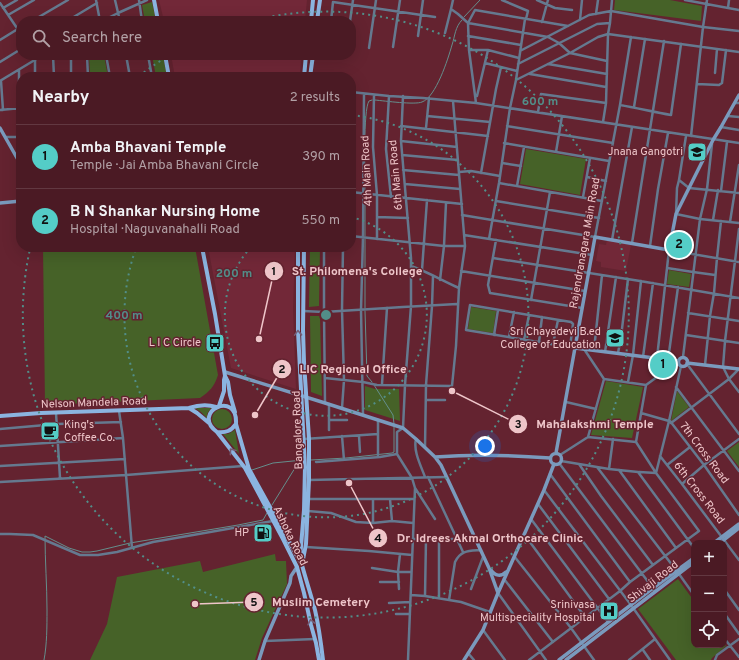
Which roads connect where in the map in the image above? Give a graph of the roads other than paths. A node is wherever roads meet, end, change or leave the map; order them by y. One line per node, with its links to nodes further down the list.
1 (17, 0): 30 (street)
2 (34, 0): 41 (street)
3 (68, 0): 42 (street)
4 (115, 0): 38 (street)
5 (147, 0): 23 (street)
6 (154, 0): 48 (main road)
7 (313, 0): 49 (main road)
8 (320, 0): 50 (main road)
9 (353, 0): 28 (street)
10 (376, 0): 31 (street)
11 (400, 0): 36 (street)
12 (422, 0): 39 (street)
13 (453, 0): 33 (street)
14 (502, 0): 54 (street)
15 (537, 0): 29 (street)
16 (548, 0): 29 (street)
17 (582, 0): 55 (street)
18 (598, 0): 40 (street)
19 (612, 0): 37 (street)
20 (685, 0): 27 (street)
21 (707, 0): 27 (street)
22 (729, 0): 32 (street)
23 (139, 1): 38 (street); 47 (street)
24 (333, 1): 28 (street); 51 (street)
25 (96, 2): 43 (street); 44 (street)
26 (0, 3): 30 (street)
27 (706, 4): 32 (street); 61 (street)
28 (352, 5): 31 (street); 52 (street)
29 (547, 5): 34 (street); 56 (street)
30 (3, 8): 41 (street)
31 (375, 8): 36 (street); 79 (street)
32 (728, 8): 35 (street)
33 (451, 9): 57 (street); 65 (street)
34 (572, 10)
35 (739, 10)
36 (398, 11): 39 (street); 77 (street)
37 (611, 11): 40 (street); 58 (street); 61 (street)
38 (118, 12): 45 (street); 46 (street)
39 (420, 14): 53 (street); 67 (street)
40 (596, 14): 55 (street)
41 (8, 16): 59 (street)
42 (41, 16)
43 (75, 16)
44 (100, 16)
45 (110, 16)
46 (119, 16)
47 (141, 16)
48 (157, 16)
49 (311, 16)
50 (318, 16)
51 (332, 16)
52 (351, 16)
53 (434, 17)
54 (526, 19): 56 (street); 57 (street); 64 (street)
55 (580, 20): 60 (street)
56 (542, 22): 60 (street)
57 (468, 23): 64 (street); 68 (street)
58 (610, 23): 66 (street); 74 (street)
59 (16, 26)
60 (568, 26): 69 (street)
61 (703, 27): 63 (street); 78 (street)
62 (16, 30): 72 (street)
63 (739, 31)
64 (523, 32): 69 (street); 76 (street)
65 (445, 33)
66 (608, 34): 70 (street); 87 (street); 99 (street)
67 (418, 36)
68 (468, 36): 76 (street); 81 (street)
69 (548, 37): 74 (street); 84 (street)
70 (631, 37): 71 (street); 137 (street, Rajendranagara Main Road)
71 (645, 39): 73 (street); 138 (street)
72 (0, 40)
73 (664, 41): 75 (street); 143 (street)
74 (559, 43): 87 (street); 103 (street)
75 (681, 44): 78 (street); 143 (street)
76 (521, 45): 84 (street)
77 (393, 47)
78 (701, 47): 80 (street); 122 (street)
79 (369, 48)
80 (717, 49): 83 (street); 117 (street)
81 (469, 50): 82 (street); 131 (street)
82 (488, 50): 88 (street); 101 (street)
83 (726, 50): 86 (street); 122 (street)
84 (520, 51): 88 (street)
85 (16, 52): 100 (street)
86 (739, 52)
87 (570, 53): 99 (street); 102 (street)
88 (519, 58): 103 (street)
89 (35, 60): 105 (street); 107 (street)
90 (53, 60): 108 (street)
91 (71, 60): 109 (street)
92 (87, 60): 110 (street)
93 (107, 60): 111 (street)
94 (127, 60): 112 (street)
95 (149, 60): 113 (street)
96 (166, 60): 114 (main road)
97 (306, 60): 115 (main road)
98 (312, 60): 116 (main road)
99 (607, 61): 119 (street)
100 (0, 62)
101 (485, 63): 104 (street); 131 (street)
102 (548, 64): 118 (street); 119 (street)
103 (518, 65): 106 (street)
104 (501, 67): 106 (street); 136 (street)
105 (19, 70): 121 (street)
106 (517, 71): 120 (street)
107 (35, 72)
108 (54, 72)
109 (71, 72)
110 (88, 72)
111 (109, 72)
112 (129, 72)
113 (151, 72)
114 (168, 72)
115 (304, 72)
116 (311, 72)
117 (715, 73)
118 (529, 74): 120 (street); 123 (street)
119 (607, 74): 123 (street)
120 (516, 80): 140 (street)
121 (0, 81): 141 (street)
122 (697, 84): 165 (street)
123 (606, 87): 134 (street)
124 (356, 93): 125 (street)
125 (364, 94): 127 (street); 202 (street)
126 (739, 95): 135 (street)
127 (374, 96): 128 (street); 203 (street, 4th Main Road)
128 (389, 97): 129 (street); 204 (street)
129 (403, 98): 130 (street); 152 (street, 6th Main Road)
130 (429, 98): 132 (street); 144 (street)
131 (476, 98): 133 (street)
132 (453, 101): 133 (street); 148 (street)
133 (476, 103): 136 (street)
134 (606, 103): 142 (street); 150 (street)
135 (737, 103): 146 (street)
136 (494, 105): 140 (street); 149 (street)
137 (620, 105): 138 (street); 151 (street, Rajendranagara Main Road)
138 (634, 107): 143 (street)
139 (16, 108): 141 (street)
140 (510, 108): 142 (street); 153 (street)
141 (1, 110)
142 (538, 112): 145 (street)
143 (653, 112): 158 (street)
144 (427, 116): 148 (street); 157 (street)
145 (562, 116): 150 (street); 162 (street)
146 (728, 116): 147 (street); 155 (street)
147 (739, 117)
148 (454, 118): 149 (street); 160 (street)
149 (490, 122): 163 (street)
150 (603, 122): 151 (street)
151 (616, 124): 154 (street); 171 (street, Rajendranagara Main Road)
152 (402, 126): 157 (street); 169 (street, 6th Main Road)
153 (507, 126): 162 (street); 172 (street)
154 (632, 127): 158 (street); 235 (street)
155 (721, 127): 159 (street); 168 (street)
156 (0, 128): 166 (street)
157 (426, 128): 160 (street)
158 (650, 130): 161 (street); 238 (street)
159 (739, 130)
160 (456, 132): 163 (street); 174 (street)
161 (668, 133): 164 (street); 241 (street)
162 (559, 134): 171 (street); 176 (street)
163 (488, 136): 187 (street)
164 (686, 136): 165 (street); 190 (street)
165 (691, 136): 168 (street)
166 (6, 137): 167 (street); 178 (street)
167 (16, 137)
168 (713, 140): 170 (street); 195 (street); 197 (street)
169 (401, 141): 174 (street); 177 (street, 6th Main Road)
170 (727, 142): 173 (street); 198 (street)
171 (613, 143): 181 (street, Rajendranagara Main Road)
172 (504, 144): 175 (street); 182 (street)
173 (739, 144)
174 (457, 147): 180 (street)
175 (524, 147): 176 (street); 184 (street)
176 (556, 152): 179 (street)
177 (402, 155): 180 (street); 185 (street, 6th Main Road)
178 (16, 156)
179 (590, 158): 181 (street); 189 (street)
180 (458, 160): 186 (street)
181 (609, 161): 191 (street, Rajendranagara Main Road)
182 (502, 162): 184 (street); 188 (street)
183 (739, 165): 201 (street)
184 (521, 166): 194 (street)
185 (403, 170): 186 (street); 193 (street, 6th Main Road)
186 (459, 173): 187 (street); 196 (street)
187 (481, 173): 188 (street)
188 (500, 176): 192 (street)
189 (586, 177): 191 (street); 205 (street)
190 (679, 180): 195 (street); 215 (street)
191 (606, 181): 210 (street, Rajendranagara Main Road)
192 (499, 183): 194 (street); 209 (street)
193 (405, 184): 196 (street); 206 (street, 6th Main Road)
194 (517, 186): 200 (street)
195 (689, 188): 197 (street); 215 (street)
196 (460, 189): 213 (street)
197 (707, 189): 198 (street); 220 (street)
198 (719, 191): 201 (street); 222 (street)
199 (356, 192): 202 (street)
200 (550, 192): 205 (street); 214 (street)
201 (737, 192): 224 (street)
202 (363, 193): 203 (street); 230 (street)
203 (377, 195): 204 (street); 217 (street, 4th Main Road)
204 (391, 197): 206 (street)
205 (583, 197): 210 (street)
206 (406, 198): 207 (street); 218 (street, 6th Main Road)
207 (427, 200): 212 (street); 237 (street)
208 (16, 201): 211 (street)
209 (496, 201): 214 (street); 221 (street)
210 (602, 201): 219 (street, Rajendranagara Main Road)
211 (0, 203)
212 (446, 203): 213 (street); 239 (street)
213 (462, 204): 216 (street)
214 (546, 210): 219 (street); 226 (street)
215 (676, 214): 220 (street); 243 (street)
216 (462, 215): 221 (street); 228 (street)
217 (377, 217): 218 (street); 232 (street, 4th Main Road)
218 (408, 218): 236 (street, 6th Main Road)
219 (599, 218): 231 (street, Rajendranagara Main Road)
220 (700, 219): 222 (street); 249 (street)
221 (493, 220): 226 (street); 233 (street)
222 (713, 220): 223 (street)
223 (721, 221): 224 (street); 252 (street)
224 (730, 222): 225 (street)
225 (739, 223)
226 (543, 228): 231 (street); 242 (street)
227 (739, 229): 253 (street)
228 (464, 235): 233 (street); 240 (street)
229 (356, 236): 230 (street)
230 (363, 237): 232 (street); 287 (street)
231 (595, 237): 235 (street); 250 (street, Rajendranagara Main Road)
232 (377, 239): 236 (street)
233 (489, 239): 234 (street)
234 (496, 240): 242 (street); 251 (street)
235 (612, 240): 238 (street)
236 (409, 242): 237 (street); 256 (street, 6th Main Road)
237 (424, 243): 239 (street); 258 (street)
238 (632, 243): 241 (street)
239 (444, 246): 240 (street); 268 (street)
240 (465, 246): 259 (street)
241 (650, 246): 243 (street)
242 (540, 247): 250 (street); 255 (street)
243 (669, 250): 249 (street); 257 (street)
244 (203, 252): 324 (main road)
245 (298, 252): 339 (main road, Bangalore Road, one-way to 245)
246 (304, 252): 289 (main road, Bangalore Road)
247 (324, 252): 290 (street)
248 (343, 252): 286 (street)
249 (696, 254): 252 (street); 260 (street)
250 (592, 255): 261 (street, Rajendranagara Main Road)
251 (493, 258): 255 (street); 262 (street)
252 (717, 258): 253 (street); 264 (street)
253 (735, 261): 254 (street); 278 (street)
254 (739, 262)
255 (537, 265): 261 (street); 270 (street)
256 (411, 266): 258 (street); 282 (street, 6th Main Road)
257 (667, 268): 260 (street); 272 (street)
258 (422, 270): 265 (street)
259 (461, 271): 262 (street); 274 (street)
260 (693, 272): 264 (street); 275 (street)
261 (589, 273): 263 (street); 276 (street, Rajendranagara Main Road)
262 (490, 275): 270 (street); 280 (street)
263 (602, 275): 266 (street); 311 (street)
264 (715, 275): 277 (street)
265 (433, 276): 268 (street); 283 (street)
266 (616, 277): 267 (street); 312 (street)
267 (628, 279): 269 (street); 313 (street)
268 (440, 280): 274 (street)
269 (641, 281): 271 (street); 314 (street)
270 (534, 283): 276 (street); 280 (street)
271 (653, 283): 272 (street); 315 (street)
272 (666, 285): 273 (street); 317 (street)
273 (678, 287): 275 (street); 318 (street)
274 (459, 288): 281 (street)
275 (691, 289): 277 (street); 292 (street)
276 (586, 291): 285 (street, Rajendranagara Main Road)
277 (714, 293): 278 (street); 294 (street)
278 (731, 296): 279 (street); 296 (street)
279 (739, 298)
280 (531, 300): 285 (street)
281 (457, 304): 283 (street); 333 (street)
282 (411, 306): 283 (street); 284 (street); 332 (street, 6th Main Road)
283 (432, 306): 333 (street)
284 (387, 308): 287 (street); 331 (street)
285 (583, 308): 309 (street, Rajendranagara Main Road)
286 (342, 310): 287 (street); 290 (street); 328 (street)
287 (361, 310): 329 (street)
288 (498, 310): 291 (street); 299 (street); 299 (street)
289 (303, 311): 290 (street); 340 (main road, Bangalore Road)
290 (324, 312): 325 (street)
291 (514, 312): 293 (street); 301 (street)
292 (688, 313): 294 (street); 300 (street)
293 (528, 315): 295 (street); 303 (street)
294 (710, 316): 296 (street); 302 (street)
295 (542, 317): 297 (street); 305 (street)
296 (727, 319): 298 (street); 304 (street)
297 (558, 320): 307 (street); 308 (street)
298 (739, 320)
299 (494, 335): 301 (street)
300 (686, 335): 302 (street); 316 (street)
301 (509, 337): 303 (street)
302 (708, 339): 304 (street); 321 (street)
303 (524, 340): 305 (street)
304 (725, 341): 306 (street); 322 (street)
305 (539, 342): 307 (street)
306 (739, 343)
307 (553, 344): 308 (street)
308 (570, 347): 309 (street)
309 (575, 348): 310 (street); 343 (street, Rajendranagara Main Road)
310 (584, 349): 311 (street); 326 (street)
311 (594, 350): 312 (street)
312 (605, 352): 313 (street)
313 (618, 353): 314 (street)
314 (633, 355): 315 (street); 330 (street)
315 (643, 356): 317 (street)
316 (683, 357): 319 (street); 320 (street)
317 (657, 358): 318 (street)
318 (668, 360): 320 (street)
319 (687, 363): 320 (street); 321 (street); 337 (street)
320 (680, 364): 334 (street); 335 (street)
321 (705, 365): 322 (street)
322 (723, 367): 323 (street); 327 (street)
323 (739, 369): 327 (street)
324 (225, 374): 338 (main road); 339 (street); 356 (main road)
325 (325, 378): 328 (street); 344 (street)
326 (604, 379): 330 (street); 350 (street)
327 (729, 379): 336 (street); 337 (street)
328 (344, 380): 329 (street); 349 (street)
329 (363, 382): 331 (street); 354 (street)
330 (628, 382): 334 (street)
331 (382, 384): 332 (street)
332 (405, 385): 333 (street); 366 (street, 6th Main Road)
333 (426, 385): 341 (street)
334 (646, 385): 353 (street)
335 (676, 387): 347 (street); 361 (street)
336 (739, 392)
337 (709, 394): 347 (street); 370 (street)
338 (223, 396): 345 (main road); 346 (main road)
339 (301, 396): 340 (street); 375 (main road, Bangalore Road)
340 (307, 397): 344 (street); 376 (main road, Bangalore Road)
341 (426, 400): 342 (street); 383 (street)
342 (445, 400)
343 (566, 402): 350 (street); 388 (street, Rajendranagara Main Road)
344 (327, 403): 349 (street); 357 (street)
345 (208, 405): 346 (main road, Nelson Mandela Road); 348 (main road, Nelson Mandela Road)
346 (218, 407): 356 (main road); 363 (main road)
347 (692, 407): 361 (street); 385 (street)
348 (189, 408): 351 (main road, Nelson Mandela Road); 363 (main road)
349 (342, 408): 354 (street)
350 (596, 409): 373 (street)
351 (119, 410): 352 (main road, Nelson Mandela Road); 360 (street)
352 (56, 413): 355 (main road, Nelson Mandela Road); 362 (street)
353 (641, 413): 361 (street); 381 (street)
354 (363, 415): 359 (street)
355 (0, 416)
356 (236, 416): 364 (main road)
357 (329, 420): 358 (street); 367 (street)
358 (347, 420)
359 (378, 420): 366 (street); 369 (street)
360 (120, 422): 362 (street); 374 (street)
361 (670, 422): 384 (street, 7th Cross Road); 390 (street)
362 (57, 424): 365 (street); 380 (street)
363 (210, 424): 368 (main road)
364 (236, 424): 368 (main road); 409 (main road)
365 (0, 428)
366 (403, 428): 377 (street); 387 (street, 6th Main Road)
367 (329, 430)
368 (218, 432): 404 (main road, one-way to 368)
369 (378, 434): 372 (street); 391 (street)
370 (739, 434)
371 (342, 436): 372 (street); 376 (street); 395 (street)
372 (359, 436): 386 (street)
373 (588, 437): 378 (street); 388 (street)
374 (123, 438): 380 (street); 394 (street)
375 (304, 439): 376 (street); 389 (main road, Bangalore Road)
376 (309, 439): 389 (main road, Bangalore Road)
377 (416, 439): 383 (street); 415 (street)
378 (614, 439): 381 (street); 407 (street)
379 (739, 439): 385 (street)
380 (58, 442): 382 (street); 398 (street)
381 (636, 442): 412 (street)
382 (0, 446)
383 (425, 448): 392 (street)
384 (690, 448): 401 (street); 402 (street, 7th Cross Road)
385 (724, 451): 402 (street); 410 (street)
386 (360, 452)
387 (397, 454): 391 (street); 418 (street)
388 (558, 454): 393 (street); 397 (street)
389 (307, 455): 405 (main road, Bangalore Road)
390 (660, 456): 401 (street, 6th Cross Road); 412 (street)
391 (378, 457): 395 (street)
392 (435, 458): 393 (street); 416 (street)
393 (550, 458): 399 (street)
394 (125, 459): 398 (street); 414 (street)
395 (344, 460): 396 (street)
396 (316, 462)
397 (560, 462): 399 (street); 400 (street); 474 (street)
398 (59, 463): 403 (street); 417 (street)
399 (554, 464): 413 (street)
400 (579, 464): 406 (street); 466 (street)
401 (667, 465): 421 (street, 6th Cross Road)
402 (704, 465): 421 (street); 431 (street, 7th Cross Road)
403 (0, 466)
404 (243, 466): 409 (main road); 414 (street)
405 (307, 466): 419 (main road, Bangalore Road); 425 (main road, Bangalore Road)
406 (597, 466): 407 (street); 458 (street)
407 (609, 469): 408 (street)
408 (619, 470): 411 (street); 452 (street)
409 (248, 471): 429 (main road, Ashoka Road)
410 (739, 471)
411 (638, 472): 412 (street); 447 (street)
412 (656, 473): 447 (street)
413 (550, 474): 423 (street); 478 (street)
414 (126, 475): 417 (street); 449 (street)
415 (426, 477): 416 (street); 418 (street); 446 (street)
416 (447, 477): 453 (street)
417 (60, 478): 420 (street)
418 (412, 478): 419 (street); 422 (street)
419 (309, 480): 425 (main road, Bangalore Road)
420 (0, 482)
421 (682, 484): 442 (street, 6th Cross Road)
422 (415, 488): 424 (street); 433 (street)
423 (544, 490): 428 (street); 482 (street)
424 (414, 498): 427 (street); 437 (street)
425 (306, 499): 426 (street); 430 (main road, Bangalore Road)
426 (374, 499): 427 (street); 436 (street)
427 (390, 499): 435 (street)
428 (537, 504): 432 (street); 489 (street)
429 (269, 509): 434 (main road, Ashoka Road); 461 (main road, Bangalore Road)
430 (306, 510): 436 (street); 451 (main road, Bangalore Road); 461 (main road, Bangalore Road)
431 (739, 515)
432 (531, 518): 441 (street); 494 (street)
433 (436, 519)
434 (274, 521): 449 (street); 467 (main road, Ashoka Road)
435 (392, 521): 436 (street); 437 (street)
436 (373, 523)
437 (413, 523): 443 (street)
438 (739, 524): 442 (street)
439 (739, 528): 442 (street)
440 (0, 534): 449 (street)
441 (524, 534): 457 (street); 499 (street)
442 (723, 538): 448 (street); 459 (street, 6th Cross Road)
443 (413, 539): 444 (street); 456 (street)
444 (426, 539): 445 (street); 487 (street)
445 (439, 539): 446 (street); 488 (street)
446 (457, 539): 454 (street)
447 (688, 539): 450 (street); 452 (street)
448 (719, 540)
449 (132, 544)
450 (691, 544)
451 (306, 547): 455 (street); 465 (main road, Bangalore Road)
452 (676, 548): 458 (street)
453 (480, 550): 454 (street); 460 (street)
454 (463, 552): 490 (street)
455 (400, 554): 456 (street); 471 (street)
456 (412, 555): 472 (street)
457 (514, 556): 470 (street); 502 (street)
458 (666, 556): 466 (street); 473 (street)
459 (738, 556): 462 (street, 6th Cross Road)
460 (484, 557): 469 (street); 480 (street)
461 (300, 559): 465 (main road, Bangalore Road)
462 (739, 560)
463 (691, 561): 473 (street)
464 (691, 564): 473 (street, Shivaji Road)
465 (302, 565): 520 (main road, Bangalore Road)
466 (653, 565): 474 (street)
467 (297, 567): 505 (main road, Ashoka Road, one-way to 467); 508 (street)
468 (372, 568): 471 (street)
469 (489, 568): 470 (street); 484 (street)
470 (508, 570): 475 (street)
471 (398, 572): 472 (street); 477 (street)
472 (411, 572): 486 (street)
473 (678, 572): 481 (street, Shivaji Road); 483 (street)
474 (642, 573): 478 (street); 481 (street)
475 (504, 578): 484 (street); 509 (street)
476 (380, 582): 477 (street)
477 (399, 582): 479 (street)
478 (630, 582): 482 (street)
479 (399, 589)
480 (471, 589)
481 (654, 590): 493 (street, Shivaji Road)
482 (620, 591): 489 (street); 493 (street)
483 (691, 591)
484 (498, 593): 496 (street); 514 (street)
485 (727, 593): 495 (street)
486 (411, 595): 487 (street); 491 (street)
487 (425, 596): 488 (street)
488 (439, 598): 490 (street)
489 (609, 599): 494 (street)
490 (449, 600): 496 (street)
491 (410, 602): 492 (street); 498 (street)
492 (389, 603)
493 (632, 607): 501 (street); 506 (street); 511 (street, Shivaji Road)
494 (598, 608): 499 (street); 501 (street)
495 (739, 610)
496 (490, 612): 503 (street)
497 (396, 614): 498 (street)
498 (410, 614): 521 (street)
499 (585, 617): 502 (street)
500 (727, 617): 504 (street)
501 (609, 622): 511 (street)
502 (571, 628): 509 (street); 511 (street)
503 (483, 630): 515 (street); 524 (street)
504 (739, 634)
505 (315, 639): 508 (street); 519 (main road, Ashoka Road)
506 (655, 639): 513 (street); 532 (street)
507 (739, 639): 512 (street)
508 (265, 641): 518 (street)
509 (553, 642): 514 (street)
510 (727, 642): 512 (street)
511 (583, 645): 527 (street); 528 (street, Shivaji Road); 529 (street)
512 (730, 646): 516 (street); 533 (street)
513 (643, 650): 517 (street); 531 (street)
514 (540, 652): 525 (street); 526 (street)
515 (468, 653): 522 (street); 523 (street)
516 (739, 657)
517 (633, 659): 530 (street)
518 (260, 660)
519 (319, 660)
520 (323, 660)
521 (408, 660)
522 (464, 660)
523 (474, 660)
524 (505, 660)
525 (529, 660)
526 (546, 660)
527 (559, 660)
528 (567, 660)
529 (594, 660)
530 (629, 660)
531 (650, 660)
532 (670, 660)
533 (715, 660)

